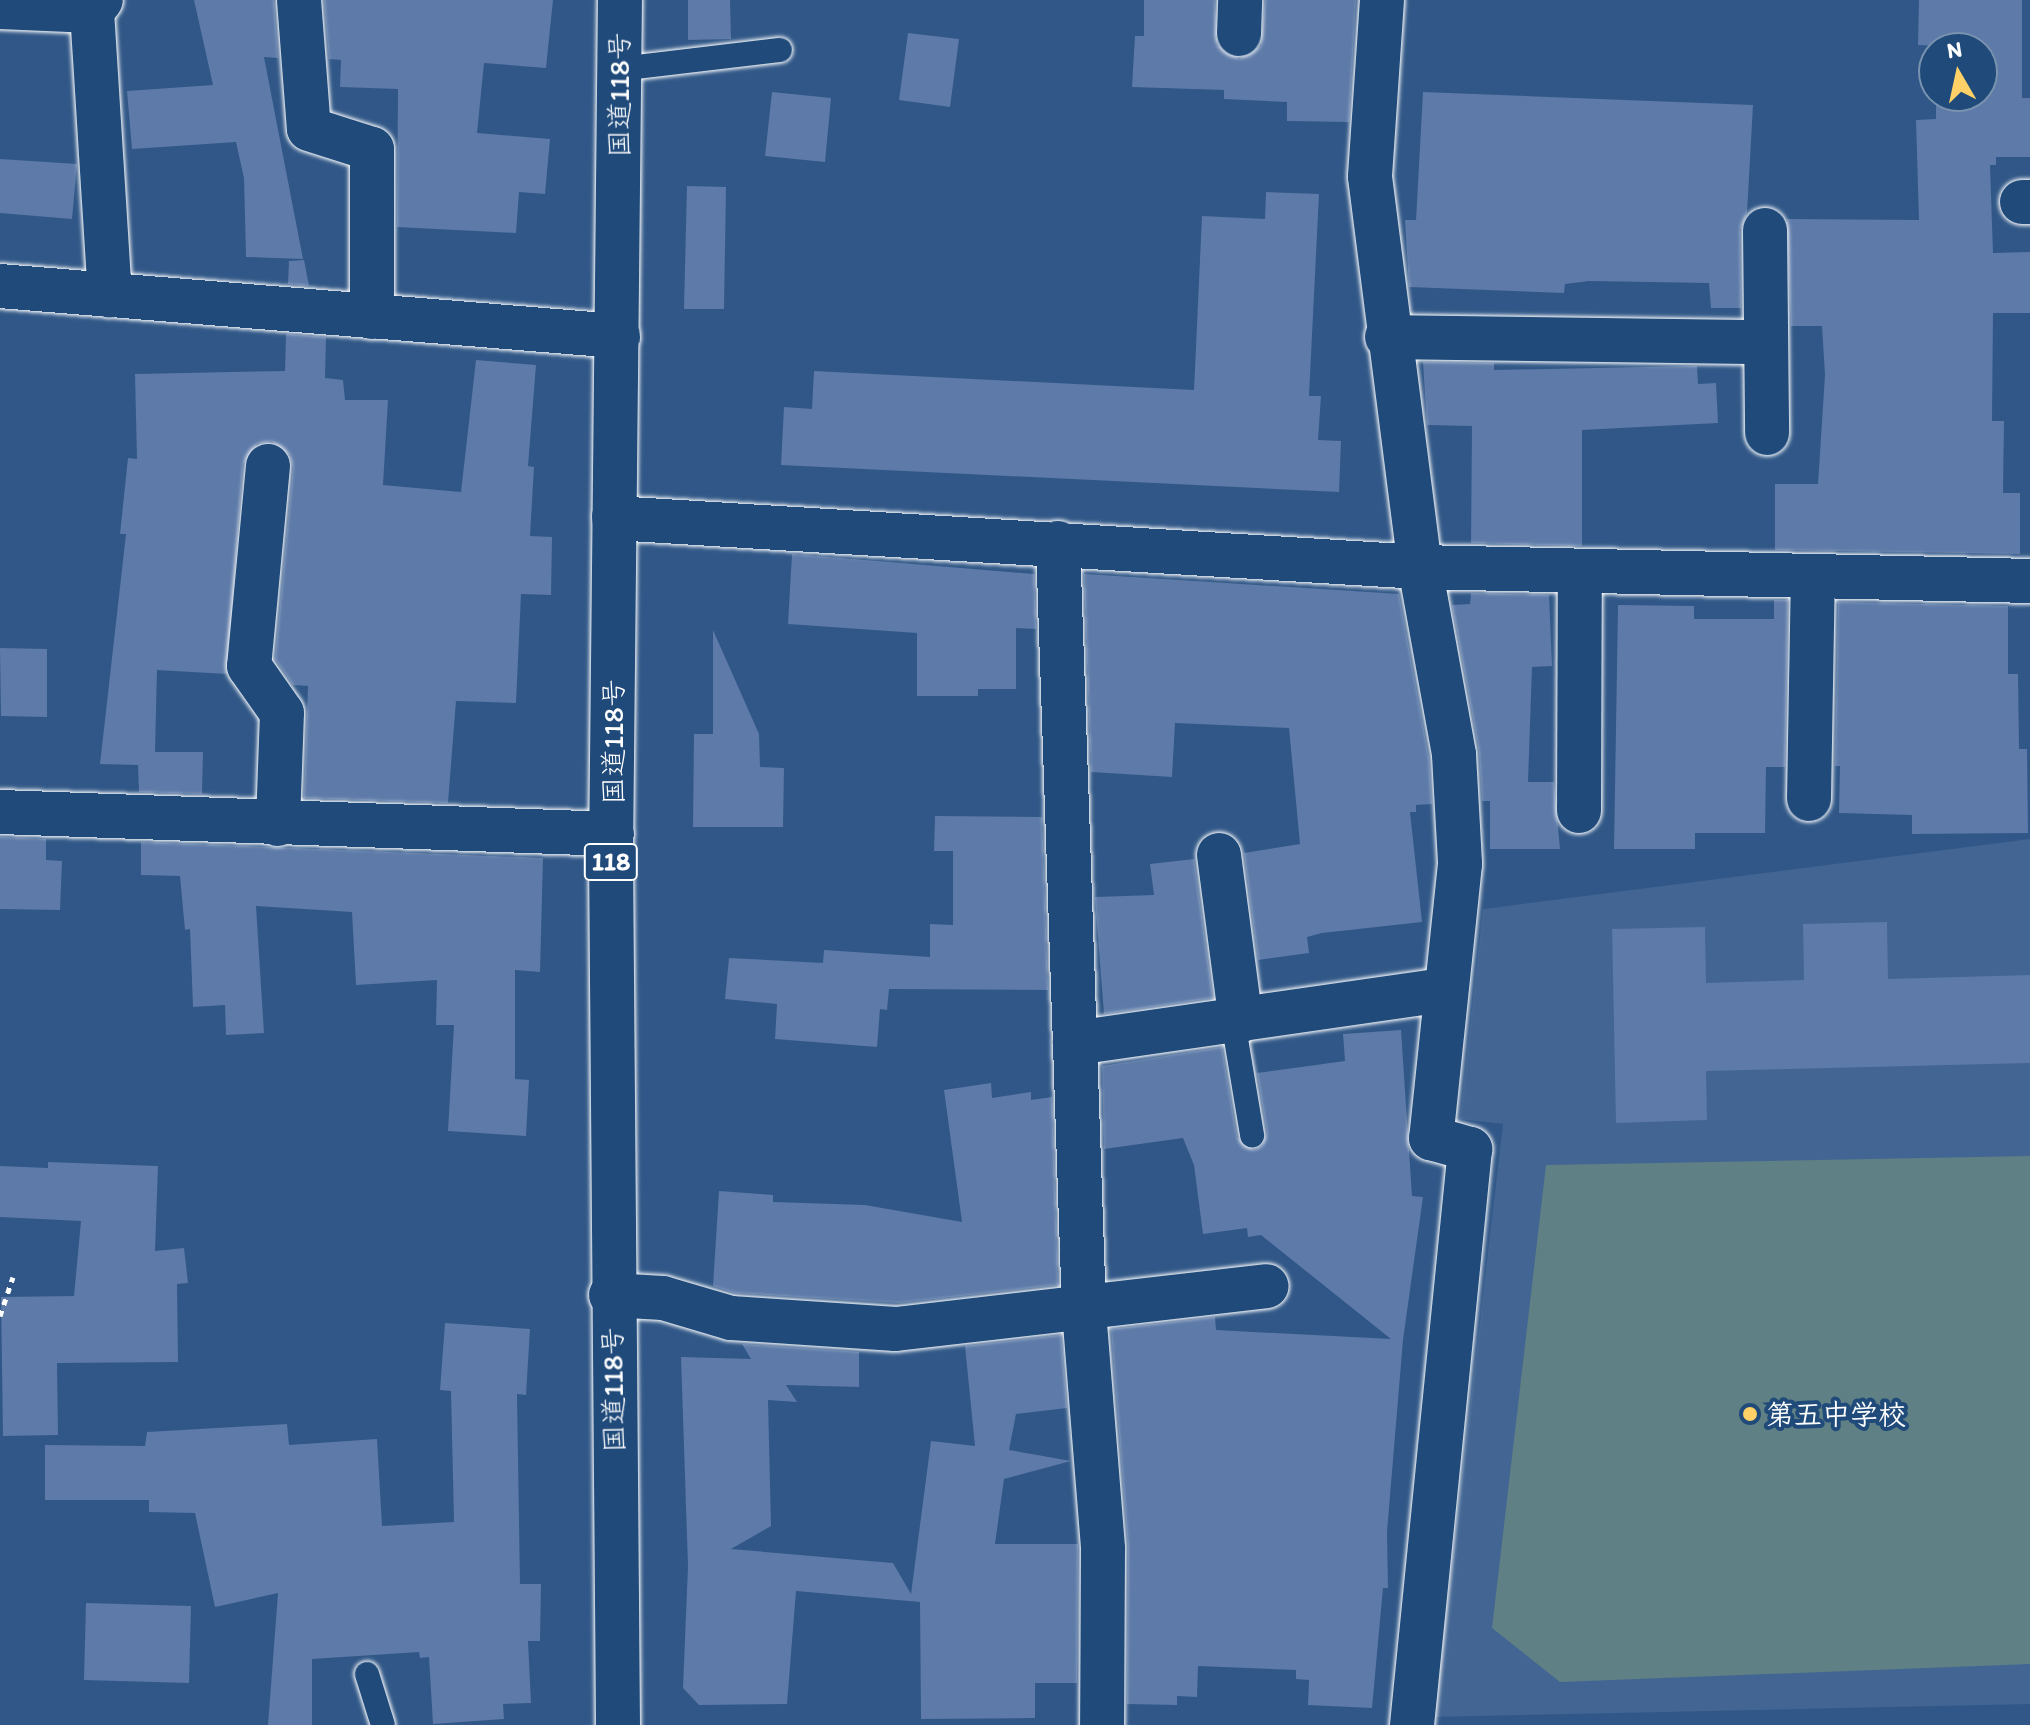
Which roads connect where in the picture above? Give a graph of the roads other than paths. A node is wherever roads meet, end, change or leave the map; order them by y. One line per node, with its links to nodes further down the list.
1 (299, 0): 11 (main road)
2 (620, 0): 7 (main road, 国道118号 / 118)
3 (1382, 0): 13 (main road)
4 (97, 5): 5 (main road); 10 (main road)
5 (0, 7)
6 (780, 50): 7 (lane)
7 (620, 69): 12 (main road, 国道118号 / 118)
8 (1765, 230): 14 (main road)
9 (0, 286): 10 (main road)
10 (110, 295): 11 (main road)
11 (372, 317): 12 (main road)
12 (618, 336): 17 (main road, 国道118号 / 118)
13 (1387, 337): 14 (main road); 19 (main road)
14 (1763, 342): 15 (main road)
15 (1767, 433)
16 (268, 466): 26 (main road)
17 (614, 518): 18 (main road); 27 (main road, 国道118号 / 118)
18 (1058, 543): 19 (main road); 31 (main road)
19 (1420, 567): 20 (main road); 29 (main road)
20 (1580, 573): 21 (main road); 24 (main road)
21 (1813, 577): 22 (main road); 23 (main road)
22 (2030, 581)
23 (1809, 799)
24 (1579, 811)
25 (0, 812): 26 (main road)
26 (278, 824): 27 (main road)
27 (612, 834): 34 (main road, 国道118号 / 118)
28 (1219, 855): 30 (main road)
29 (1444, 990): 30 (main road); 40 (main road)
30 (1237, 1021): 31 (main road); 32 (lane)
31 (1075, 1043): 35 (main road)
32 (1252, 1135)
33 (1267, 1286): 35 (main road)
34 (611, 1295): 35 (main road); 38 (main road, 国道118号 / 118)
35 (1084, 1311): 39 (main road)
36 (367, 1674): 37 (lane)
37 (383, 1725)
38 (618, 1725)
39 (1102, 1725)
40 (1412, 1725)

